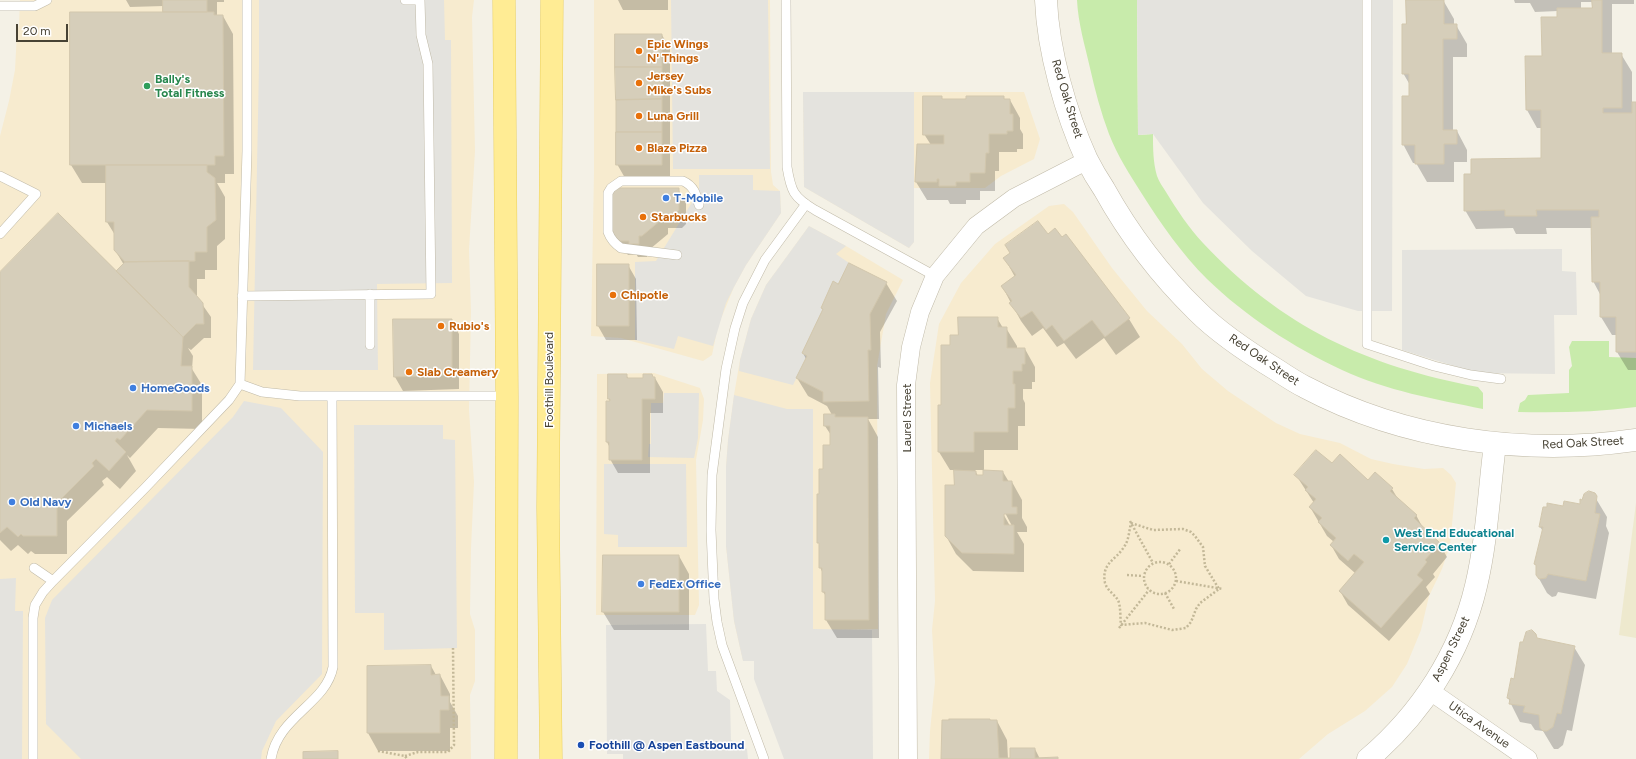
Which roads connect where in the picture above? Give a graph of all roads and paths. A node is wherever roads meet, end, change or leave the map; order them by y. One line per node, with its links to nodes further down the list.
1 (47, 0): 9 (lane)
2 (247, 0): 18 (lane)
3 (405, 0): 17 (lane)
4 (504, 0): 22 (main road)
5 (552, 0): 49 (main road, Foothill Boulevard)
6 (786, 0): 12 (lane)
7 (1046, 0): 10 (street, Red Oak Street)
8 (1367, 0): 20 (lane)
9 (0, 6)
10 (1088, 160): 16 (street, Laurel Street); 25 (street, Red Oak Street)
11 (0, 176): 14 (lane)
12 (806, 204): 16 (lane); 50 (lane)
13 (699, 205): 15 (lane)
14 (0, 234)
15 (677, 255)
16 (935, 276): 51 (street, Laurel Street)
17 (370, 294): 18 (lane); 19 (lane)
18 (242, 296): 21 (lane)
19 (370, 345)
20 (1501, 379)
21 (240, 384): 23 (lane); 33 (lane)
22 (507, 396): 23 (lane); 48 (main road)
23 (332, 397): 47 (lane)
24 (1636, 440): 25 (street, Red Oak Street)
25 (1495, 444): 43 (street, Aspen Street)
26 (1131, 522): 28 (path); 35 (path); 40 (path)
27 (1181, 548): 29 (path)
28 (1153, 563): 29 (path); 32 (path)
29 (1169, 564): 34 (path)
30 (34, 568): 33 (lane)
31 (1127, 575): 32 (path)
32 (1144, 576): 37 (path)
33 (53, 581): 46 (lane)
34 (1176, 581): 35 (path); 38 (path)
35 (1219, 589): 36 (path); 40 (path)
36 (1223, 589)
37 (1149, 590): 38 (path); 40 (path)
38 (1166, 593): 39 (path)
39 (1174, 609)
40 (1121, 625): 41 (path)
41 (1118, 628)
42 (453, 648): 45 (path)
43 (1430, 691): 52 (street, Aspen Street); 53 (street, Utica Avenue)
44 (378, 751): 45 (path)
45 (406, 758)
46 (33, 759)
47 (271, 759)
48 (506, 759)
49 (551, 759)
50 (764, 759)
51 (908, 759)
52 (1368, 759)
53 (1528, 759)

